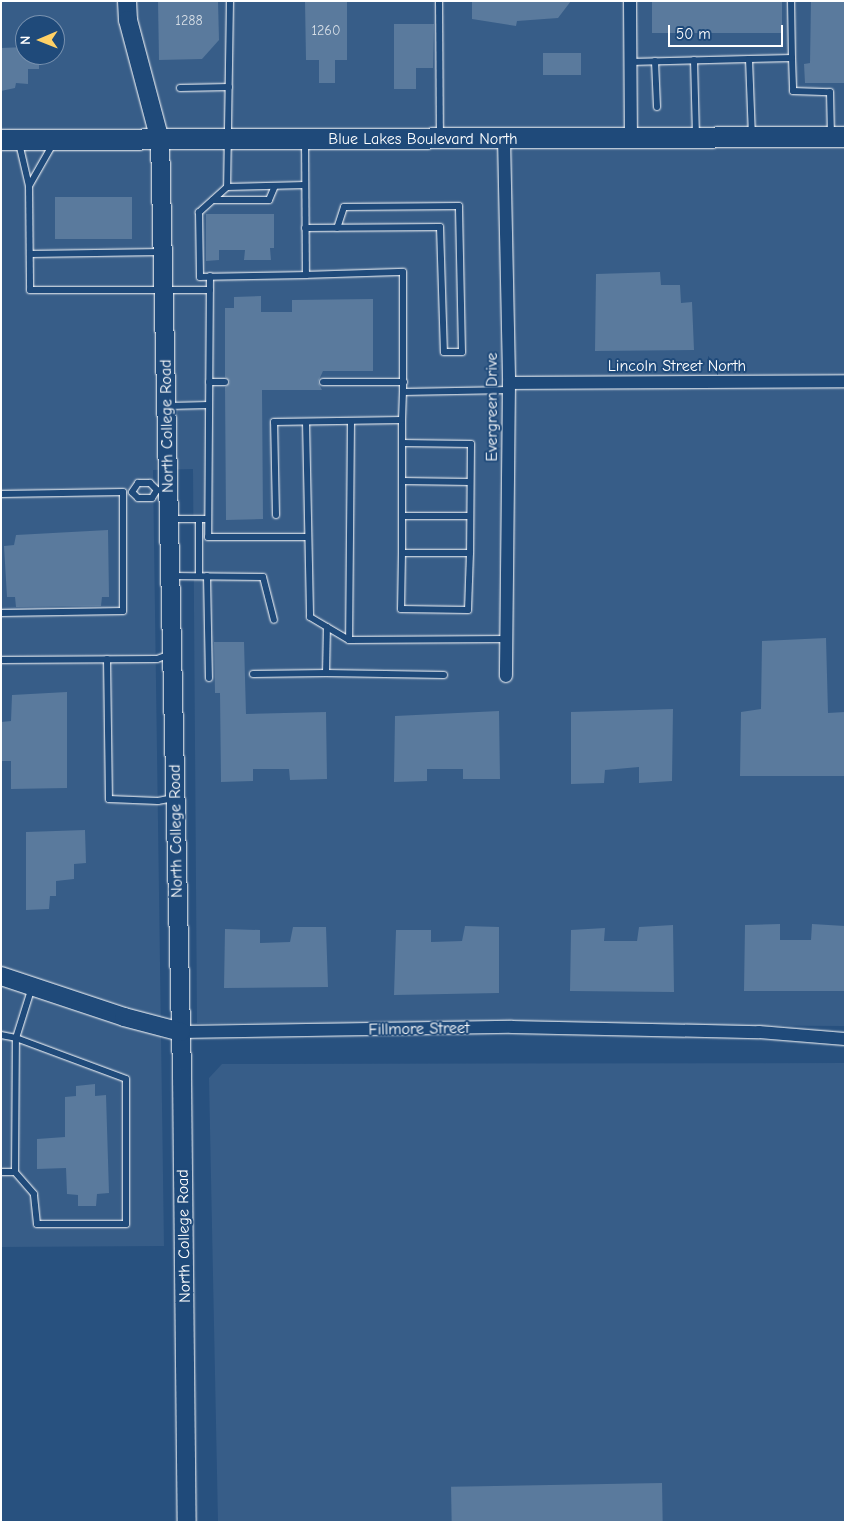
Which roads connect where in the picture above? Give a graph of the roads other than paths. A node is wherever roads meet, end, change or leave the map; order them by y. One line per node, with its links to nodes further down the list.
1 (127, 1): 24 (main road, North College Road)
2 (230, 1): 11 (lane)
3 (439, 1): 17 (lane)
4 (630, 1): 10 (street)
5 (791, 1): 6 (lane)
6 (792, 58): 7 (lane); 16 (lane)
7 (749, 59): 8 (lane); 15 (lane)
8 (694, 60): 9 (lane); 14 (lane)
9 (655, 61): 10 (lane); 13 (lane)
10 (630, 62): 19 (street)
11 (229, 87): 12 (lane); 20 (lane)
12 (180, 88)
13 (657, 107)
14 (696, 137): 15 (main road, Blue Lakes Boulevard North); 19 (main road, Blue Lakes Boulevard North)
15 (752, 137): 16 (main road, Blue Lakes Boulevard North)
16 (838, 137)
17 (440, 138): 18 (main road, Blue Lakes Boulevard North); 21 (main road, Blue Lakes Boulevard North)
18 (504, 138): 19 (main road, Blue Lakes Boulevard North); 43 (street, Evergreen Drive)
19 (631, 138)
20 (226, 139): 21 (main road, Blue Lakes Boulevard North); 24 (main road, Blue Lakes Boulevard North); 28 (lane)
21 (305, 139): 25 (lane)
22 (10, 140): 23 (main road, Blue Lakes Boulevard North); 26 (lane)
23 (56, 140): 24 (main road, Blue Lakes Boulevard North); 26 (lane)
24 (160, 140): 32 (main road, North College Road)
25 (305, 185): 27 (lane); 30 (lane)
26 (29, 186): 33 (lane)
27 (275, 186): 28 (lane); 29 (lane)
28 (227, 187): 29 (lane)
29 (213, 200): 35 (lane)
30 (305, 228): 31 (lane); 34 (lane)
31 (337, 228): 31 (lane)
32 (163, 252): 33 (lane); 37 (main road, North College Road)
33 (30, 254): 37 (lane)
34 (306, 275): 35 (lane); 42 (lane)
35 (210, 276): 36 (lane)
36 (210, 290): 37 (lane); 39 (lane)
37 (164, 292): 46 (main road, North College Road)
38 (845, 381): 43 (street, Lincoln Street North)
39 (209, 382): 40 (lane); 45 (lane)
40 (225, 382)
41 (323, 382): 42 (lane)
42 (404, 382): 44 (lane)
43 (509, 387): 44 (lane); 72 (street, Evergreen Drive)
44 (403, 392): 47 (lane)
45 (209, 405): 46 (lane); 62 (lane)
46 (166, 406): 53 (main road, North College Road)
47 (402, 420): 48 (lane); 50 (lane)
48 (352, 421): 49 (lane); 73 (lane)
49 (306, 422): 57 (lane); 63 (lane)
50 (402, 443): 51 (lane); 52 (lane)
51 (402, 480): 52 (lane); 58 (lane)
52 (470, 482): 59 (lane)
53 (163, 490): 55 (lane); 55 (lane); 60 (main road, North College Road)
54 (123, 492): 55 (lane); 56 (lane); 69 (lane)
55 (132, 492)
56 (1, 494)
57 (276, 515)
58 (402, 516): 59 (lane); 64 (lane)
59 (470, 516): 65 (lane)
60 (169, 519): 61 (lane); 66 (main road, North College Road)
61 (199, 519): 62 (lane); 67 (lane)
62 (208, 520): 63 (lane)
63 (308, 537): 71 (lane)
64 (402, 553): 65 (lane); 65 (lane)
65 (470, 553)
66 (170, 576): 67 (lane); 74 (main road, North College Road)
67 (199, 576): 68 (lane)
68 (207, 576): 70 (lane); 81 (lane)
69 (1, 613)
70 (274, 620)
71 (327, 627): 73 (lane); 77 (lane)
72 (507, 639): 73 (lane); 80 (street, Evergreen Drive)
73 (349, 640)
74 (172, 654): 75 (lane); 82 (main road, North College Road)
75 (107, 659): 76 (lane); 82 (lane)
76 (1, 660)
77 (326, 672): 78 (lane); 79 (lane)
78 (253, 674)
79 (444, 675)
80 (506, 676)
81 (209, 678)
82 (176, 798): 85 (main road, North College Road)
83 (1, 976): 84 (main road, Fillmore Street)
84 (32, 986): 85 (main road, Fillmore Street); 87 (lane)
85 (181, 1032): 88 (street, Fillmore Street); 91 (main road, North College Road)
86 (1, 1035): 87 (lane)
87 (16, 1038): 90 (lane); 90 (lane)
88 (845, 1040)
89 (1, 1172): 90 (lane)
90 (15, 1172)
91 (187, 1522)

